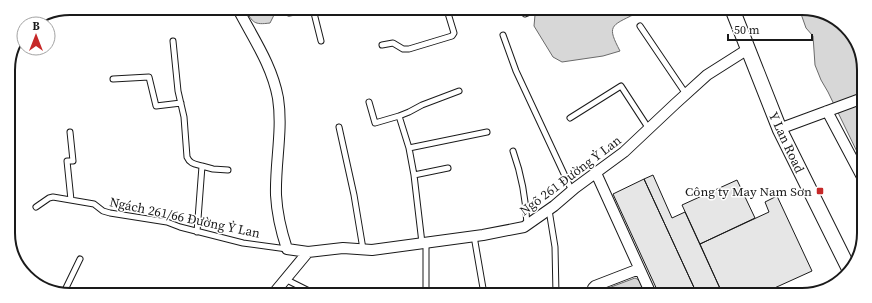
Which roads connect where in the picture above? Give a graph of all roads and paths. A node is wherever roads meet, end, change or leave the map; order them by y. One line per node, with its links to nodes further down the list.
1 (241, 15): 41 (street)
2 (315, 15): 8 (lane)
3 (449, 15): 9 (lane)
4 (735, 15): 10 (main road, Y Lan Road)
5 (640, 26): 13 (lane)
6 (503, 35): 33 (lane)
7 (173, 40): 16 (lane)
8 (321, 41)
9 (382, 45)
10 (748, 49): 13 (street, Ngõ 261 Đường Ỷ Lan); 22 (main road, Y Lan Road)
11 (113, 79): 16 (lane)
12 (459, 91): 18 (lane)
13 (686, 94): 21 (street, Ngõ 261 Đường Ỷ Lan)
14 (857, 100): 17 (street)
15 (369, 102): 18 (lane)
16 (180, 103): 27 (lane)
17 (827, 111): 22 (street); 29 (street)
18 (399, 116): 25 (lane)
19 (570, 118): 21 (lane)
20 (339, 127): 42 (lane)
21 (648, 129): 31 (street, Ngõ 261 Đường Ỷ Lan)
22 (779, 129): 45 (main road, Y Lan Road)
23 (70, 132): 34 (lane)
24 (487, 132): 25 (lane)
25 (409, 148): 32 (lane)
26 (513, 152): 37 (lane)
27 (202, 166): 30 (lane); 38 (lane)
28 (448, 168): 32 (lane)
29 (857, 168)
30 (228, 170)
31 (596, 173): 33 (street, Ngõ 261 Đường Ỷ Lan); 46 (street)
32 (414, 175): 40 (lane)
33 (572, 191): 36 (street, Ngõ 261 Đường Ỷ Lan)
34 (71, 200): 35 (lane, Ngách 261/66 Đường Ỷ Lan); 38 (lane, Ngách 261/66 Đường Ỷ Lan)
35 (36, 207)
36 (549, 210): 37 (street, Ngõ 261 Đường Ỷ Lan); 53 (lane)
37 (527, 224): 39 (street, Ngõ 261 Đường Ỷ Lan)
38 (197, 232): 41 (lane, Ngách 261/66 Đường Ỷ Lan)
39 (474, 236): 40 (street, Ngõ 261 Đường Ỷ Lan); 52 (lane)
40 (424, 243): 42 (street, Ngõ 261 Đường Ỷ Lan); 51 (lane)
41 (287, 249): 43 (street, Ngõ 261 Đường Ỷ Lan)
42 (363, 249): 43 (street, Ngõ 261 Đường Ỷ Lan)
43 (308, 252): 47 (street)
44 (80, 259): 48 (lane)
45 (847, 265)
46 (639, 269): 54 (street); 55 (street)
47 (285, 279): 49 (street); 50 (lane)
48 (66, 288)
49 (278, 288)
50 (304, 288)
51 (426, 288)
52 (483, 288)
53 (556, 288)
54 (593, 288)
55 (648, 288)

